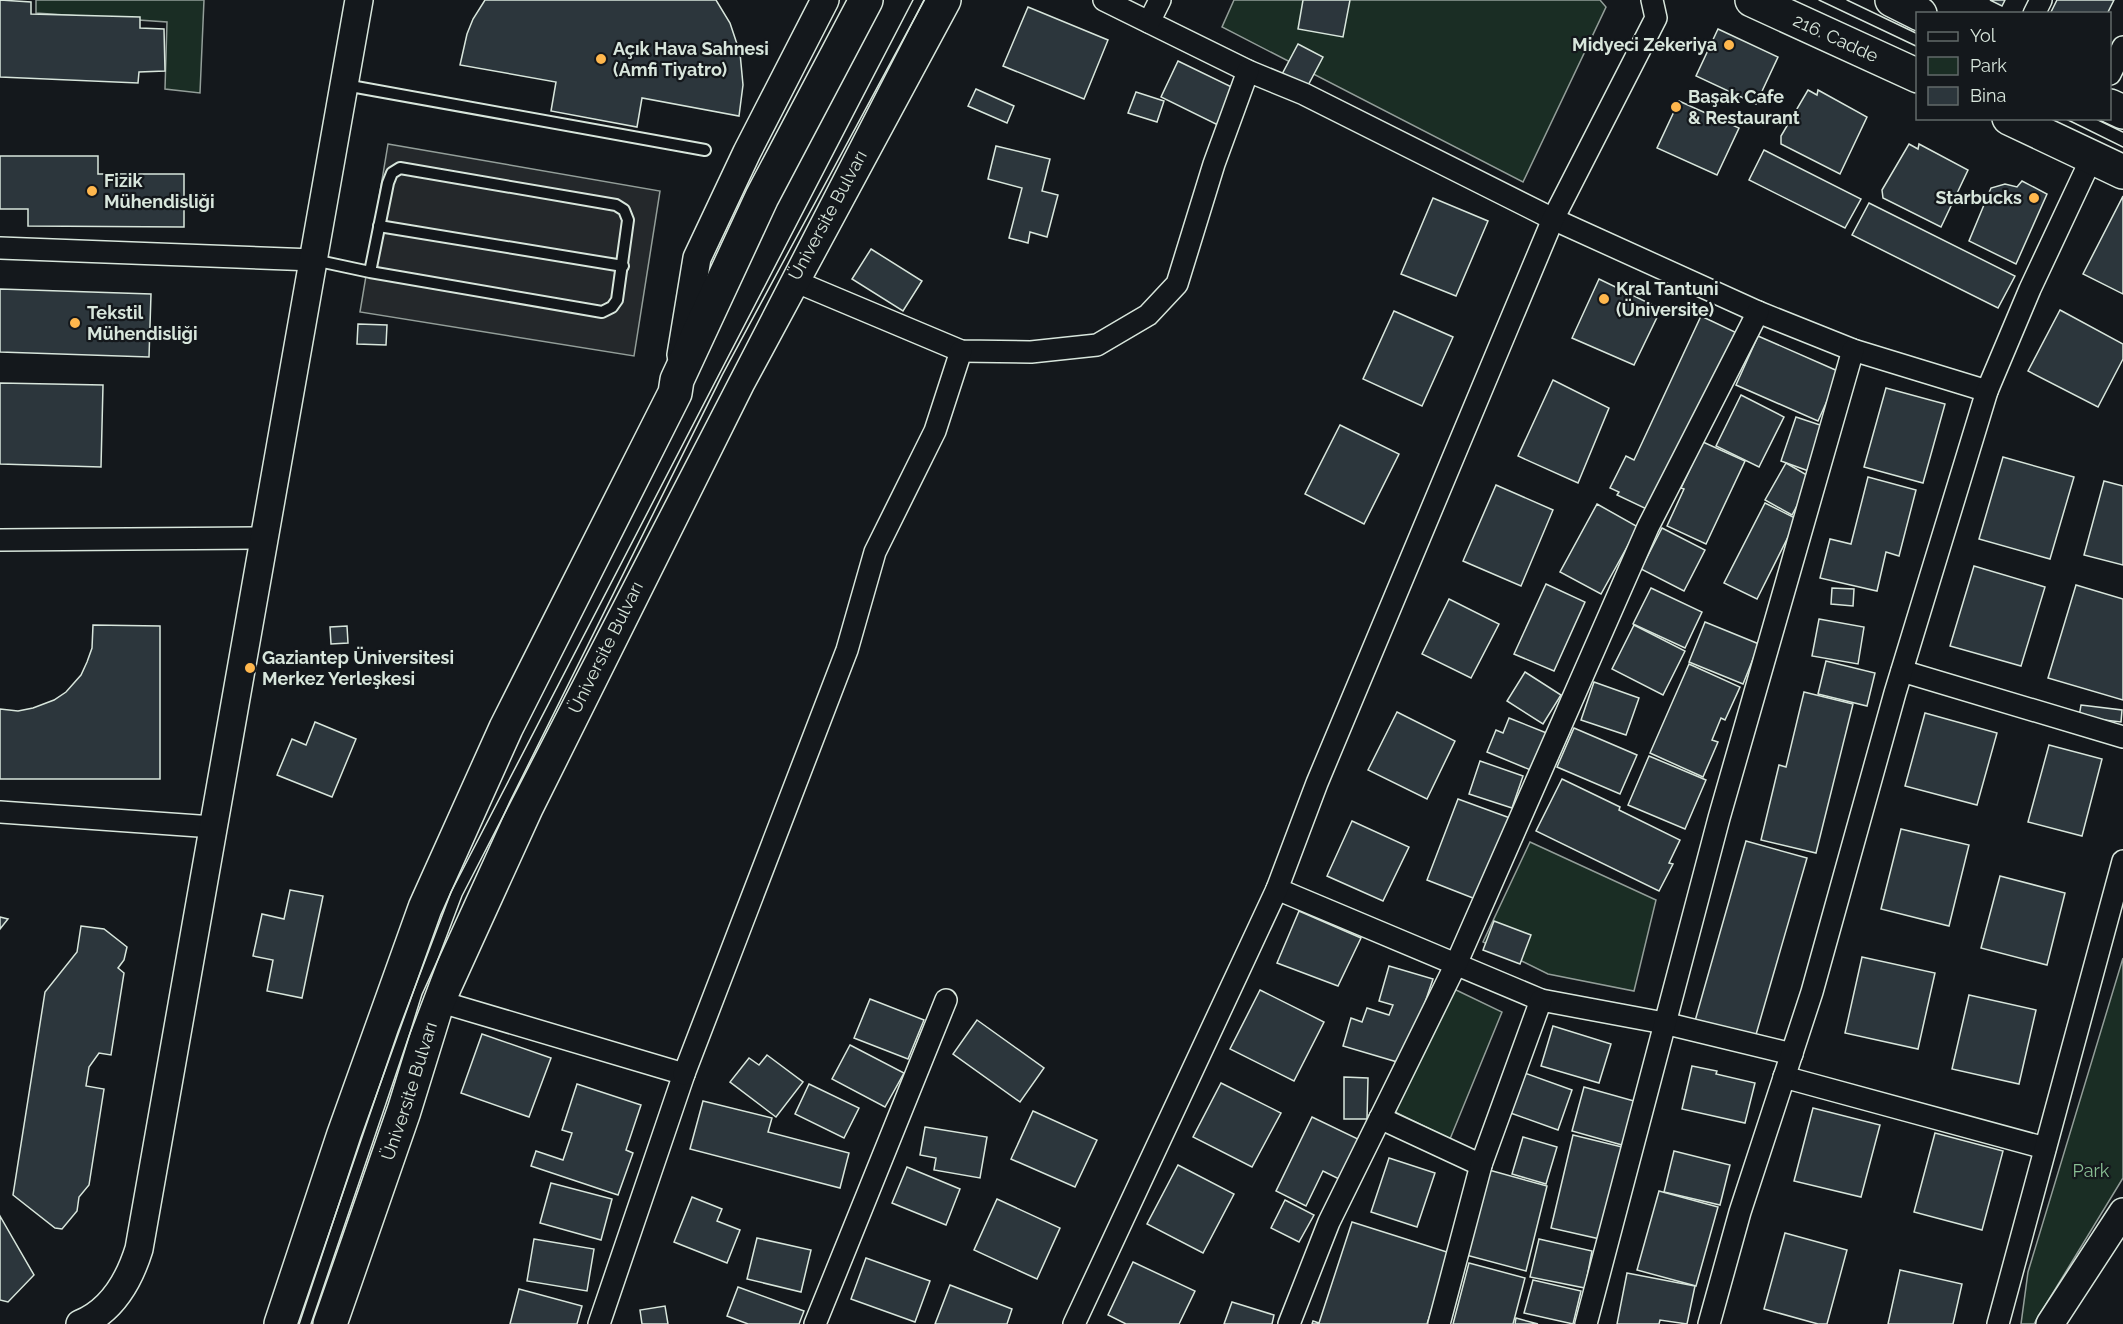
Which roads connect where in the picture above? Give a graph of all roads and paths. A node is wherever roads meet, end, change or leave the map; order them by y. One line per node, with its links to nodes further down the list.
1 (359, 0): 16 (street)
2 (825, 0): 31 (street)
3 (866, 0): 31 (main road)
4 (944, 0): 27 (main road, Üniversite Bulvarı)
5 (1104, 0): 11 (street)
6 (1160, 0): 11 (street)
7 (1652, 0): 21 (street)
8 (1752, 0): 15 (main road, 216. Cadde)
9 (1892, 0): 10 (main road)
10 (1916, 12)
11 (1149, 22): 14 (street)
12 (2123, 47): 13 (street)
13 (2111, 70)
14 (1248, 71): 21 (street); 30 (street)
15 (1916, 76)
16 (344, 85): 18 (lane); 24 (street)
17 (2013, 120): 19 (main road)
18 (705, 150)
19 (2092, 157): 20 (main road); 32 (street)
20 (2123, 172)
21 (1553, 219): 28 (street); 40 (street)
22 (379, 226): 25 (lane); 25 (lane); 26 (lane)
23 (0, 248): 24 (street)
24 (314, 260): 26 (lane); 33 (street)
25 (623, 266): 26 (lane)
26 (370, 272)
27 (792, 279): 30 (street); 42 (main road, Üniversite Bulvarı)
28 (1758, 312): 29 (street); 41 (street)
29 (1853, 350): 32 (street); 45 (street)
30 (961, 351): 47 (street)
31 (676, 380): 54 (main road)
32 (1987, 391): 35 (street)
33 (265, 538): 34 (street); 38 (street)
34 (0, 540)
35 (1902, 670): 36 (street); 46 (street)
36 (2123, 737)
37 (0, 812): 38 (street)
38 (213, 827): 53 (street)
39 (2123, 861): 50 (street)
40 (1277, 889): 41 (street); 58 (street)
41 (1456, 962): 44 (street); 49 (street)
42 (438, 1000): 47 (street); 55 (main road, Üniversite Bulvarı)
43 (946, 1000): 57 (street)
44 (1541, 1000): 45 (street); 51 (street)
45 (1664, 1023): 46 (street); 61 (street)
46 (1791, 1054): 48 (street)
47 (684, 1074): 56 (street)
48 (1784, 1077): 50 (street); 62 (street)
49 (1380, 1118): 51 (street); 59 (street)
50 (2045, 1149): 63 (street)
51 (1481, 1165): 60 (street)
52 (2123, 1212): 64 (street)
53 (80, 1324)
54 (281, 1324)
55 (330, 1324)
56 (599, 1324)
57 (815, 1324)
58 (1074, 1324)
59 (1289, 1324)
60 (1439, 1324)
61 (1586, 1324)
62 (1709, 1324)
63 (1998, 1324)
64 (2050, 1324)

